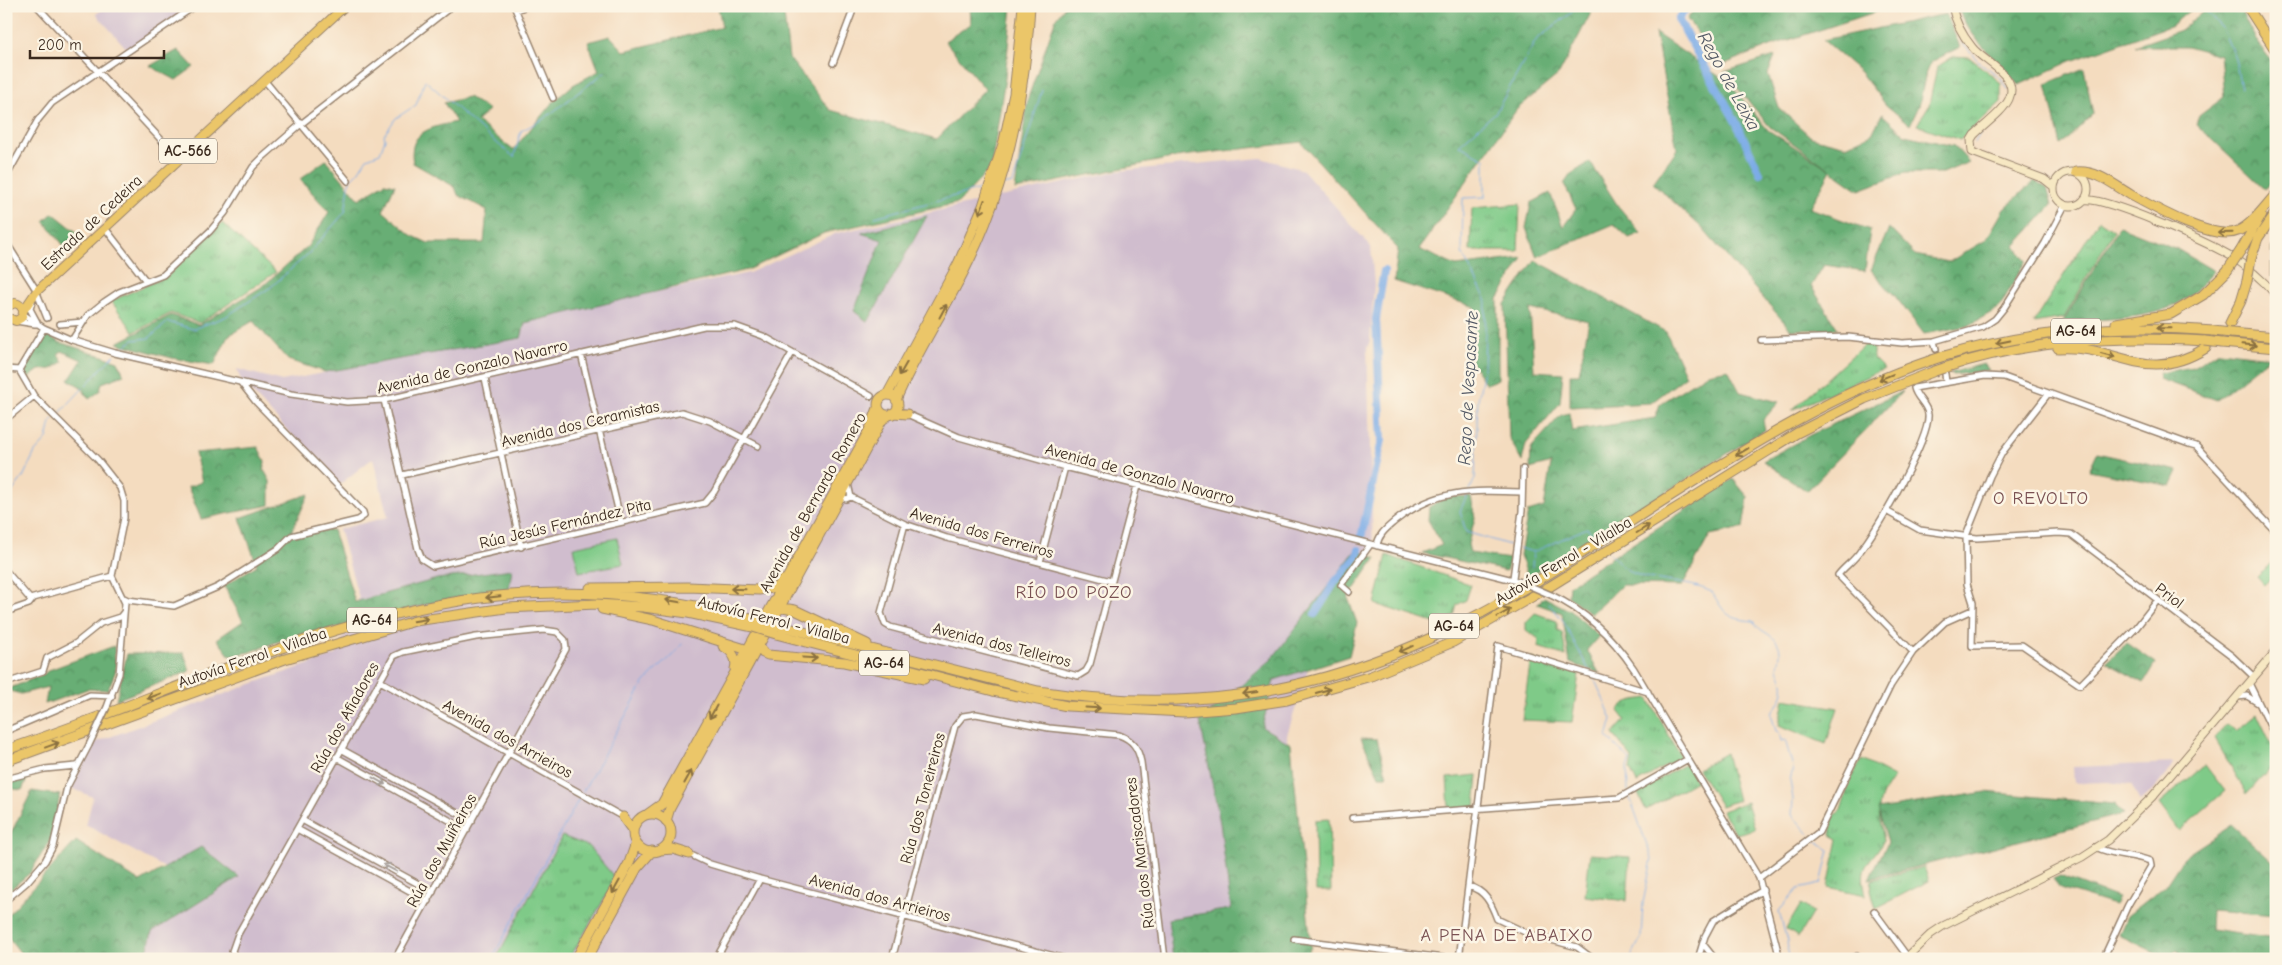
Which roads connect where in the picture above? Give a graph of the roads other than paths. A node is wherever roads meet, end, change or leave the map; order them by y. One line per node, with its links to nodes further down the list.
1 (37, 6): 14 (street)
2 (195, 6): 14 (street)
3 (345, 6): 15 (main road, Estrada de Cedeira / AC-566)
4 (452, 6): 17 (street)
5 (527, 6): 11 (street)
6 (853, 6): 13 (street)
7 (1023, 6): 67 (highway, Avenida de Bernardo Romero, one-way to 67)
8 (1030, 6): 68 (highway, Avenida de Bernardo Romero, one-way to 8)
9 (1952, 6): 22 (street)
10 (2247, 6): 12 (highway)
11 (515, 8): 16 (street)
12 (2276, 51)
13 (833, 63)
14 (99, 73): 18 (street); 21 (street)
15 (265, 80): 17 (street); 18 (main road, Estrada de Cedeira / AC-566)
16 (553, 98)
17 (301, 124): 23 (street); 35 (street)
18 (179, 159): 31 (main road, Estrada de Cedeira / AC-566)
19 (2076, 172): 20 (street); 25 (street); 26 (highway, one-way to 19)
20 (2059, 176): 22 (street); 24 (street)
21 (6, 177)
22 (2044, 179): 24 (street)
23 (348, 181)
24 (2054, 187): 29 (street)
25 (2088, 189): 27 (street); 28 (street)
26 (2276, 194): 47 (highway, bridge)
27 (2084, 200): 28 (street); 29 (street)
28 (2103, 202): 37 (street)
29 (2065, 205): 51 (street)
30 (2276, 212): 43 (highway, bridge)
31 (105, 228): 35 (street); 36 (main road, Estrada de Cedeira / AC-566)
32 (6, 242): 36 (street)
33 (2276, 245): 34 (highway)
34 (2276, 277)
35 (146, 281): 42 (street)
36 (34, 295): 38 (main road); 39 (main road, AC-566); 40 (street); 44 (street)
37 (2276, 295)
38 (9, 303): 39 (main road)
39 (23, 312): 41 (main road, AC-566); 44 (street, Avenida de Gonzalo Navarro)
40 (47, 318)
41 (10, 321): 44 (street)
42 (83, 322): 45 (street); 49 (street)
43 (2230, 323)
44 (38, 324): 46 (street, Avenida de Gonzalo Navarro)
45 (60, 324)
46 (44, 328): 49 (street, Avenida de Gonzalo Navarro); 59 (street)
47 (2076, 330): 48 (highway, Autovía Ferrol - Vilalba / AG-64, one-way to 47, bridge); 57 (highway, Autovía Ferrol - Vilalba / AG-64, one-way to 57)
48 (2276, 337)
49 (72, 340): 62 (street, Avenida de Gonzalo Navarro)
50 (1761, 340): 51 (street)
51 (1934, 341): 57 (street)
52 (2205, 344): 53 (highway, Autovía Ferrol - Vilalba / AG-64); 53 (highway, one-way to 52); 54 (highway, Autovía Ferrol - Vilalba / AG-64, one-way to 54, bridge)
53 (2025, 348): 60 (highway, Autovía Ferrol - Vilalba / AG-64)
54 (2276, 348)
55 (792, 353): 56 (street, Avenida de Gonzalo Navarro); 67 (street, Avenida de Gonzalo Navarro); 72 (street, Rúa Jesús Fernández Pita)
56 (581, 354): 61 (street, Avenida de Gonzalo Navarro); 71 (street)
57 (1936, 356): 114 (highway, Autovía Ferrol - Vilalba / AG-64, one-way to 114)
58 (6, 369): 59 (street)
59 (19, 370): 65 (street)
60 (1941, 371): 63 (street); 124 (highway, Autovía Ferrol - Vilalba / AG-64, one-way to 60)
61 (485, 378): 66 (street, Avenida de Gonzalo Navarro); 74 (street)
62 (240, 382): 66 (street, Avenida de Gonzalo Navarro); 98 (street)
63 (1946, 382): 64 (street); 81 (street)
64 (2048, 394): 84 (street); 85 (street)
65 (34, 396): 70 (street); 92 (street)
66 (384, 400): 77 (street, Rúa Jesús Fernández Pita)
67 (879, 400): 68 (highway); 68 (highway); 80 (highway, Avenida de Bernardo Romero)
68 (894, 409): 69 (highway); 80 (highway, Avenida de Bernardo Romero)
69 (907, 414): 75 (street, Avenida de Gonzalo Navarro)
70 (6, 420)
71 (600, 431): 72 (street, Avenida dos Ceramistas); 74 (street, Avenida dos Ceramistas); 82 (street)
72 (743, 438): 73 (street, Avenida dos Ceramistas); 82 (street, Rúa Jesús Fernández Pita)
73 (758, 446)
74 (502, 453): 77 (street, Avenida dos Ceramistas); 88 (street)
75 (1065, 467): 78 (street, Avenida de Gonzalo Navarro); 89 (street)
76 (1523, 469): 79 (street)
77 (402, 475): 88 (street, Rúa Jesús Fernández Pita)
78 (1137, 486): 86 (street, Avenida de Gonzalo Navarro); 94 (street, Avenida dos Telleiros)
79 (1521, 492): 87 (street); 93 (street)
80 (843, 495): 83 (street, Avenida dos Ferreiros); 90 (highway, Avenida de Bernardo Romero)
81 (1888, 512): 85 (street); 112 (street)
82 (621, 522): 88 (street, Rúa Jesús Fernández Pita)
83 (905, 524): 89 (street, Avenida dos Ferreiros); 94 (street, Avenida dos Telleiros)
84 (2276, 532)
85 (1966, 536): 100 (street, Priol); 103 (street)
86 (1370, 545): 87 (street, Avenida de Gonzalo Navarro); 96 (street)
87 (1377, 546): 93 (street, Avenida de Gonzalo Navarro)
88 (521, 547)
89 (1040, 562): 94 (street, Avenida dos Ferreiros)
90 (798, 568): 95 (highway); 102 (highway, Avenida de Bernardo Romero); 106 (highway)
91 (6, 571): 99 (street)
92 (112, 576): 98 (street); 99 (street)
93 (1513, 578): 119 (street, Avenida de Gonzalo Navarro, bridge)
94 (1111, 581)
95 (759, 590): 97 (highway, one-way to 97); 102 (highway)
96 (1349, 592)
97 (519, 594): 109 (highway, Autovía Ferrol - Vilalba / AG-64, one-way to 97); 129 (highway, Autovía Ferrol - Vilalba / AG-64, one-way to 129)
98 (124, 598): 105 (street)
99 (33, 599): 104 (street)
100 (2157, 601): 103 (street); 116 (street, Priol)
101 (552, 605): 107 (highway); 109 (highway, Autovía Ferrol - Vilalba / AG-64); 134 (highway, Autovía Ferrol - Vilalba / AG-64, one-way to 101)
102 (776, 607): 106 (highway); 109 (highway, Avenida de Bernardo Romero)
103 (1972, 610): 112 (street)
104 (6, 612)
105 (124, 612): 117 (street); 120 (street)
106 (803, 613): 114 (highway)
107 (681, 629): 110 (highway); 118 (highway)
108 (778, 630): 109 (highway, Autovía Ferrol - Vilalba / AG-64, bridge); 114 (highway, Autovía Ferrol - Vilalba / AG-64); 124 (highway, Autovía Ferrol - Vilalba / AG-64)
109 (757, 636): 110 (highway, Avenida de Bernardo Romero); 113 (highway); 118 (highway, Avenida de Bernardo Romero)
110 (748, 649): 118 (highway, Avenida de Bernardo Romero)
111 (2276, 651): 116 (street)
112 (1914, 652): 157 (street)
113 (778, 657): 118 (highway); 124 (highway, one-way to 124)
114 (922, 663)
115 (380, 681): 128 (street, Rúa dos Afiadores); 130 (street, Avenida dos Arrieiros); 130 (street, Rúa dos Afiadores)
116 (2250, 682): 121 (street); 122 (street); 123 (street)
117 (6, 684)
118 (731, 688): 140 (highway, Avenida de Bernardo Romero, one-way to 140); 145 (highway, Avenida de Bernardo Romero, one-way to 118)
119 (1648, 692): 133 (street, Avenida de Gonzalo Navarro); 138 (street)
120 (112, 696): 125 (street); 136 (street, bridge)
121 (2237, 698): 122 (street); 154 (street)
122 (2253, 698): 123 (street)
123 (2260, 704): 126 (street)
124 (1067, 706)
125 (6, 731)
126 (2276, 738)
127 (1135, 745): 167 (street, Rúa dos Toneireiros); 179 (street, Rúa dos Mariscadores)
128 (341, 749): 131 (street); 132 (street, Rúa dos Afiadores)
129 (6, 750)
130 (509, 753): 141 (street, Avenida dos Arrieiros); 144 (street, Rúa dos Muiñeiros)
131 (351, 754): 135 (street); 139 (street)
132 (336, 757): 135 (street); 143 (street, Rúa dos Afiadores)
133 (1688, 759): 138 (street); 157 (street, Avenida de Gonzalo Navarro)
134 (6, 762)
135 (348, 764): 146 (street, one-way to 146)
136 (76, 766): 137 (street); 164 (street)
137 (6, 778)
138 (1476, 809): 142 (street); 160 (street)
139 (461, 815): 144 (street); 146 (street)
140 (644, 816): 141 (highway); 145 (highway); 150 (highway)
141 (624, 817): 150 (highway)
142 (1352, 818)
143 (302, 820): 147 (street); 148 (street, Rúa dos Afiadores)
144 (472, 821): 149 (street, Rúa dos Muiñeiros)
145 (666, 821): 152 (highway)
146 (455, 823): 149 (street)
147 (312, 826): 151 (street); 159 (street, one-way to 147)
148 (297, 829): 151 (street); 170 (street, Rúa dos Afiadores)
149 (468, 830): 162 (street, Rúa dos Muiñeiros)
150 (633, 831): 153 (highway)
151 (307, 834): 163 (street)
152 (670, 834): 155 (highway); 156 (highway)
153 (636, 843): 155 (highway); 174 (highway, one-way to 174)
154 (2096, 847): 172 (street); 186 (street)
155 (655, 851): 156 (highway); 175 (highway)
156 (689, 854): 158 (street, Avenida dos Arrieiros)
157 (1759, 878): 161 (street, Avenida de Gonzalo Navarro)
158 (760, 879): 167 (street, Avenida dos Arrieiros); 176 (street)
159 (423, 886): 162 (street); 163 (street)
160 (1468, 886): 181 (street); 182 (street)
161 (1763, 890): 169 (street); 185 (street, Avenida de Gonzalo Navarro)
162 (433, 892): 165 (street, Rúa dos Muiñeiros)
163 (414, 893): 165 (street)
164 (6, 900)
165 (428, 901): 173 (street, Rúa dos Muiñeiros)
166 (1874, 911): 172 (street)
167 (903, 915): 171 (street, Avenida dos Arrieiros); 177 (street)
168 (1294, 939): 180 (street)
169 (1703, 944): 183 (street); 184 (street)
170 (234, 956)
171 (1046, 956): 178 (street, Avenida dos Arrieiros)
172 (1906, 957)
173 (395, 959)
174 (576, 959)
175 (587, 959)
176 (716, 959)
177 (892, 959)
178 (1066, 959)
179 (1165, 959)
180 (1451, 959)
181 (1459, 959)
182 (1593, 959)
183 (1698, 959)
184 (1715, 959)
185 (1780, 959)
186 (2103, 959)

